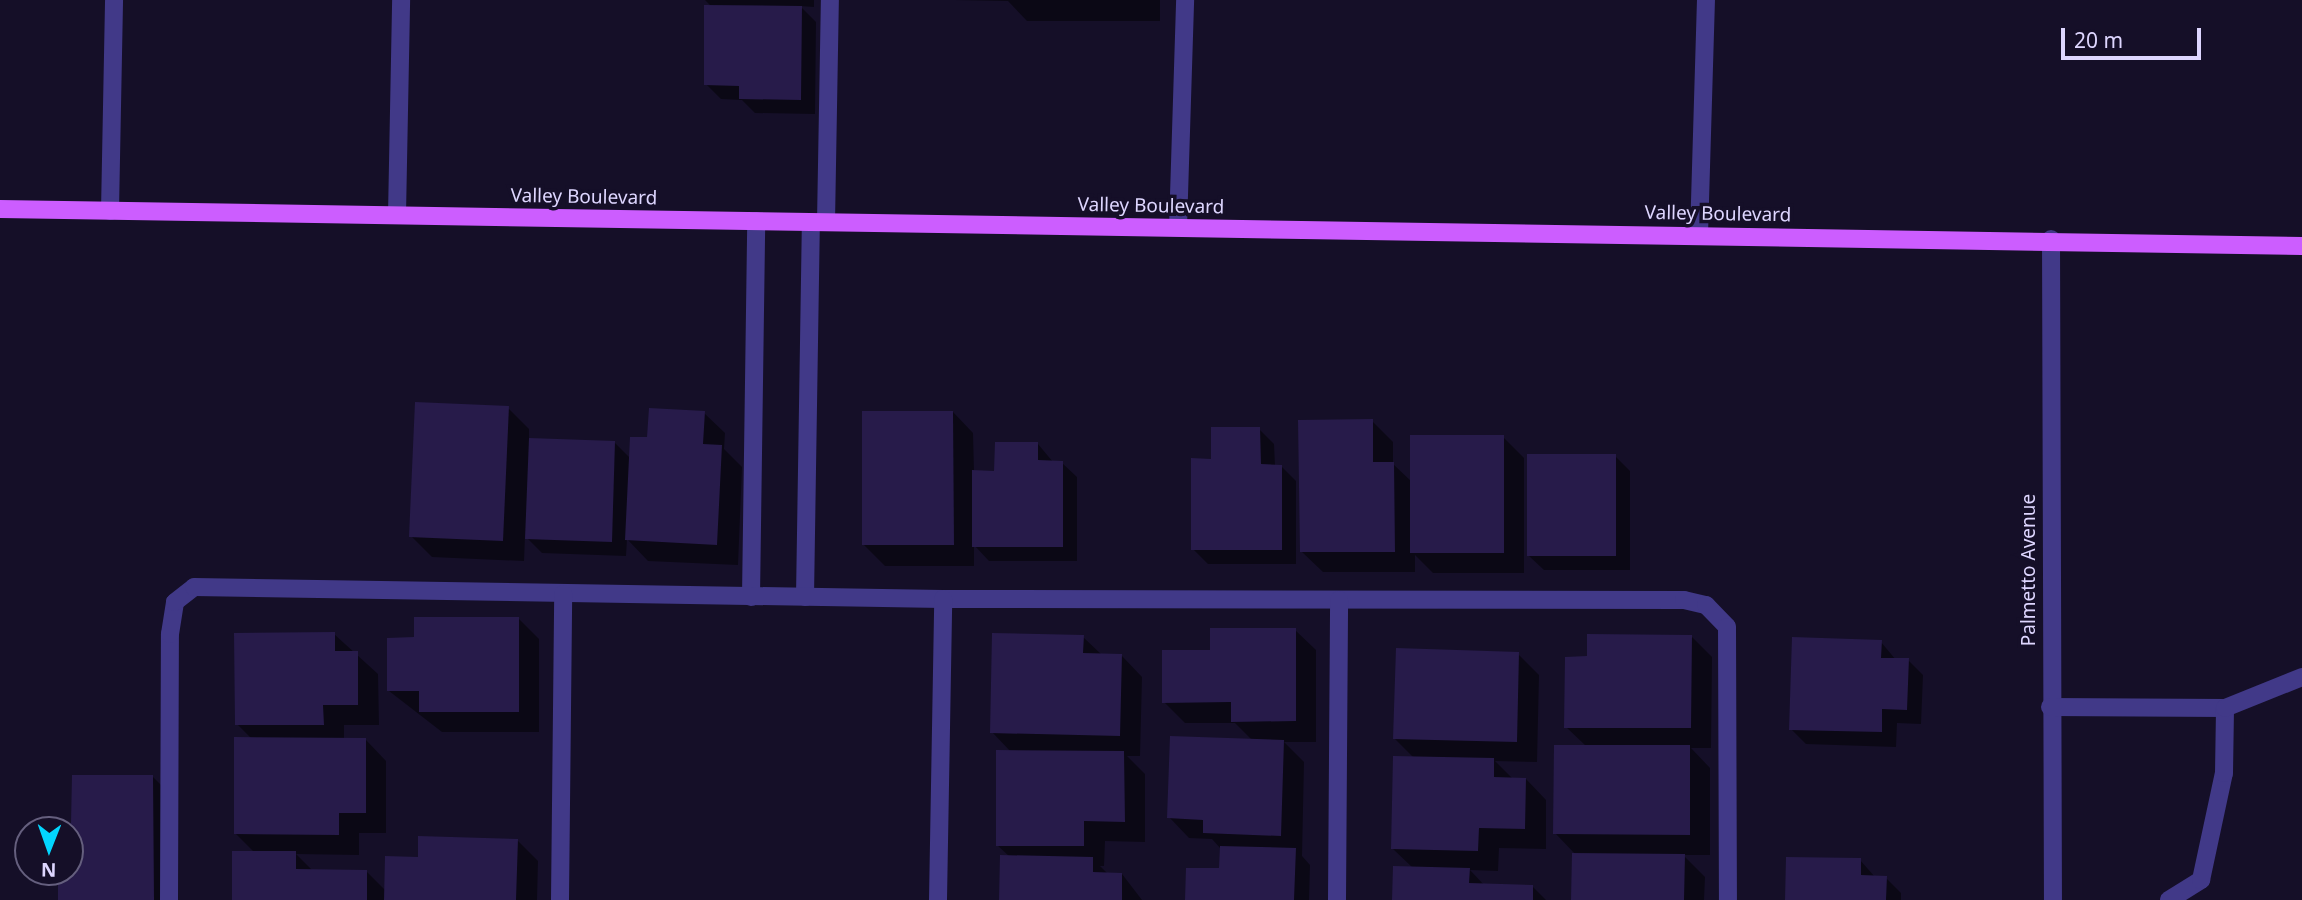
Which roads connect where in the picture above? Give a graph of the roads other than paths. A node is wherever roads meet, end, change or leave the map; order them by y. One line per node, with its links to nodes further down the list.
1 (114, 0): 7 (street)
2 (401, 0): 8 (street)
3 (830, 0): 10 (street)
4 (1185, 0): 11 (street)
5 (1706, 0): 12 (street)
6 (0, 209): 7 (main road, Valley Boulevard)
7 (110, 211): 8 (main road, Valley Boulevard)
8 (397, 215): 9 (main road, Valley Boulevard)
9 (755, 221): 10 (main road, Valley Boulevard); 16 (street)
10 (819, 222): 11 (main road, Valley Boulevard); 17 (street)
11 (1178, 227): 12 (main road, Valley Boulevard)
12 (1699, 235): 13 (main road, Valley Boulevard)
13 (2052, 240): 14 (main road, Valley Boulevard); 21 (street, Palmetto Avenue)
14 (2302, 246)
15 (564, 594): 16 (street); 23 (street); 24 (street)
16 (751, 597): 17 (street)
17 (805, 597): 18 (street)
18 (943, 599): 19 (street); 25 (street)
19 (1339, 600): 26 (street); 27 (street)
20 (2302, 677): 22 (street)
21 (2050, 707): 22 (street); 28 (street, Palmetto Avenue)
22 (2225, 708): 29 (street)
23 (169, 900)
24 (560, 900)
25 (938, 900)
26 (1337, 900)
27 (1728, 900)
28 (2053, 900)
29 (2169, 900)

